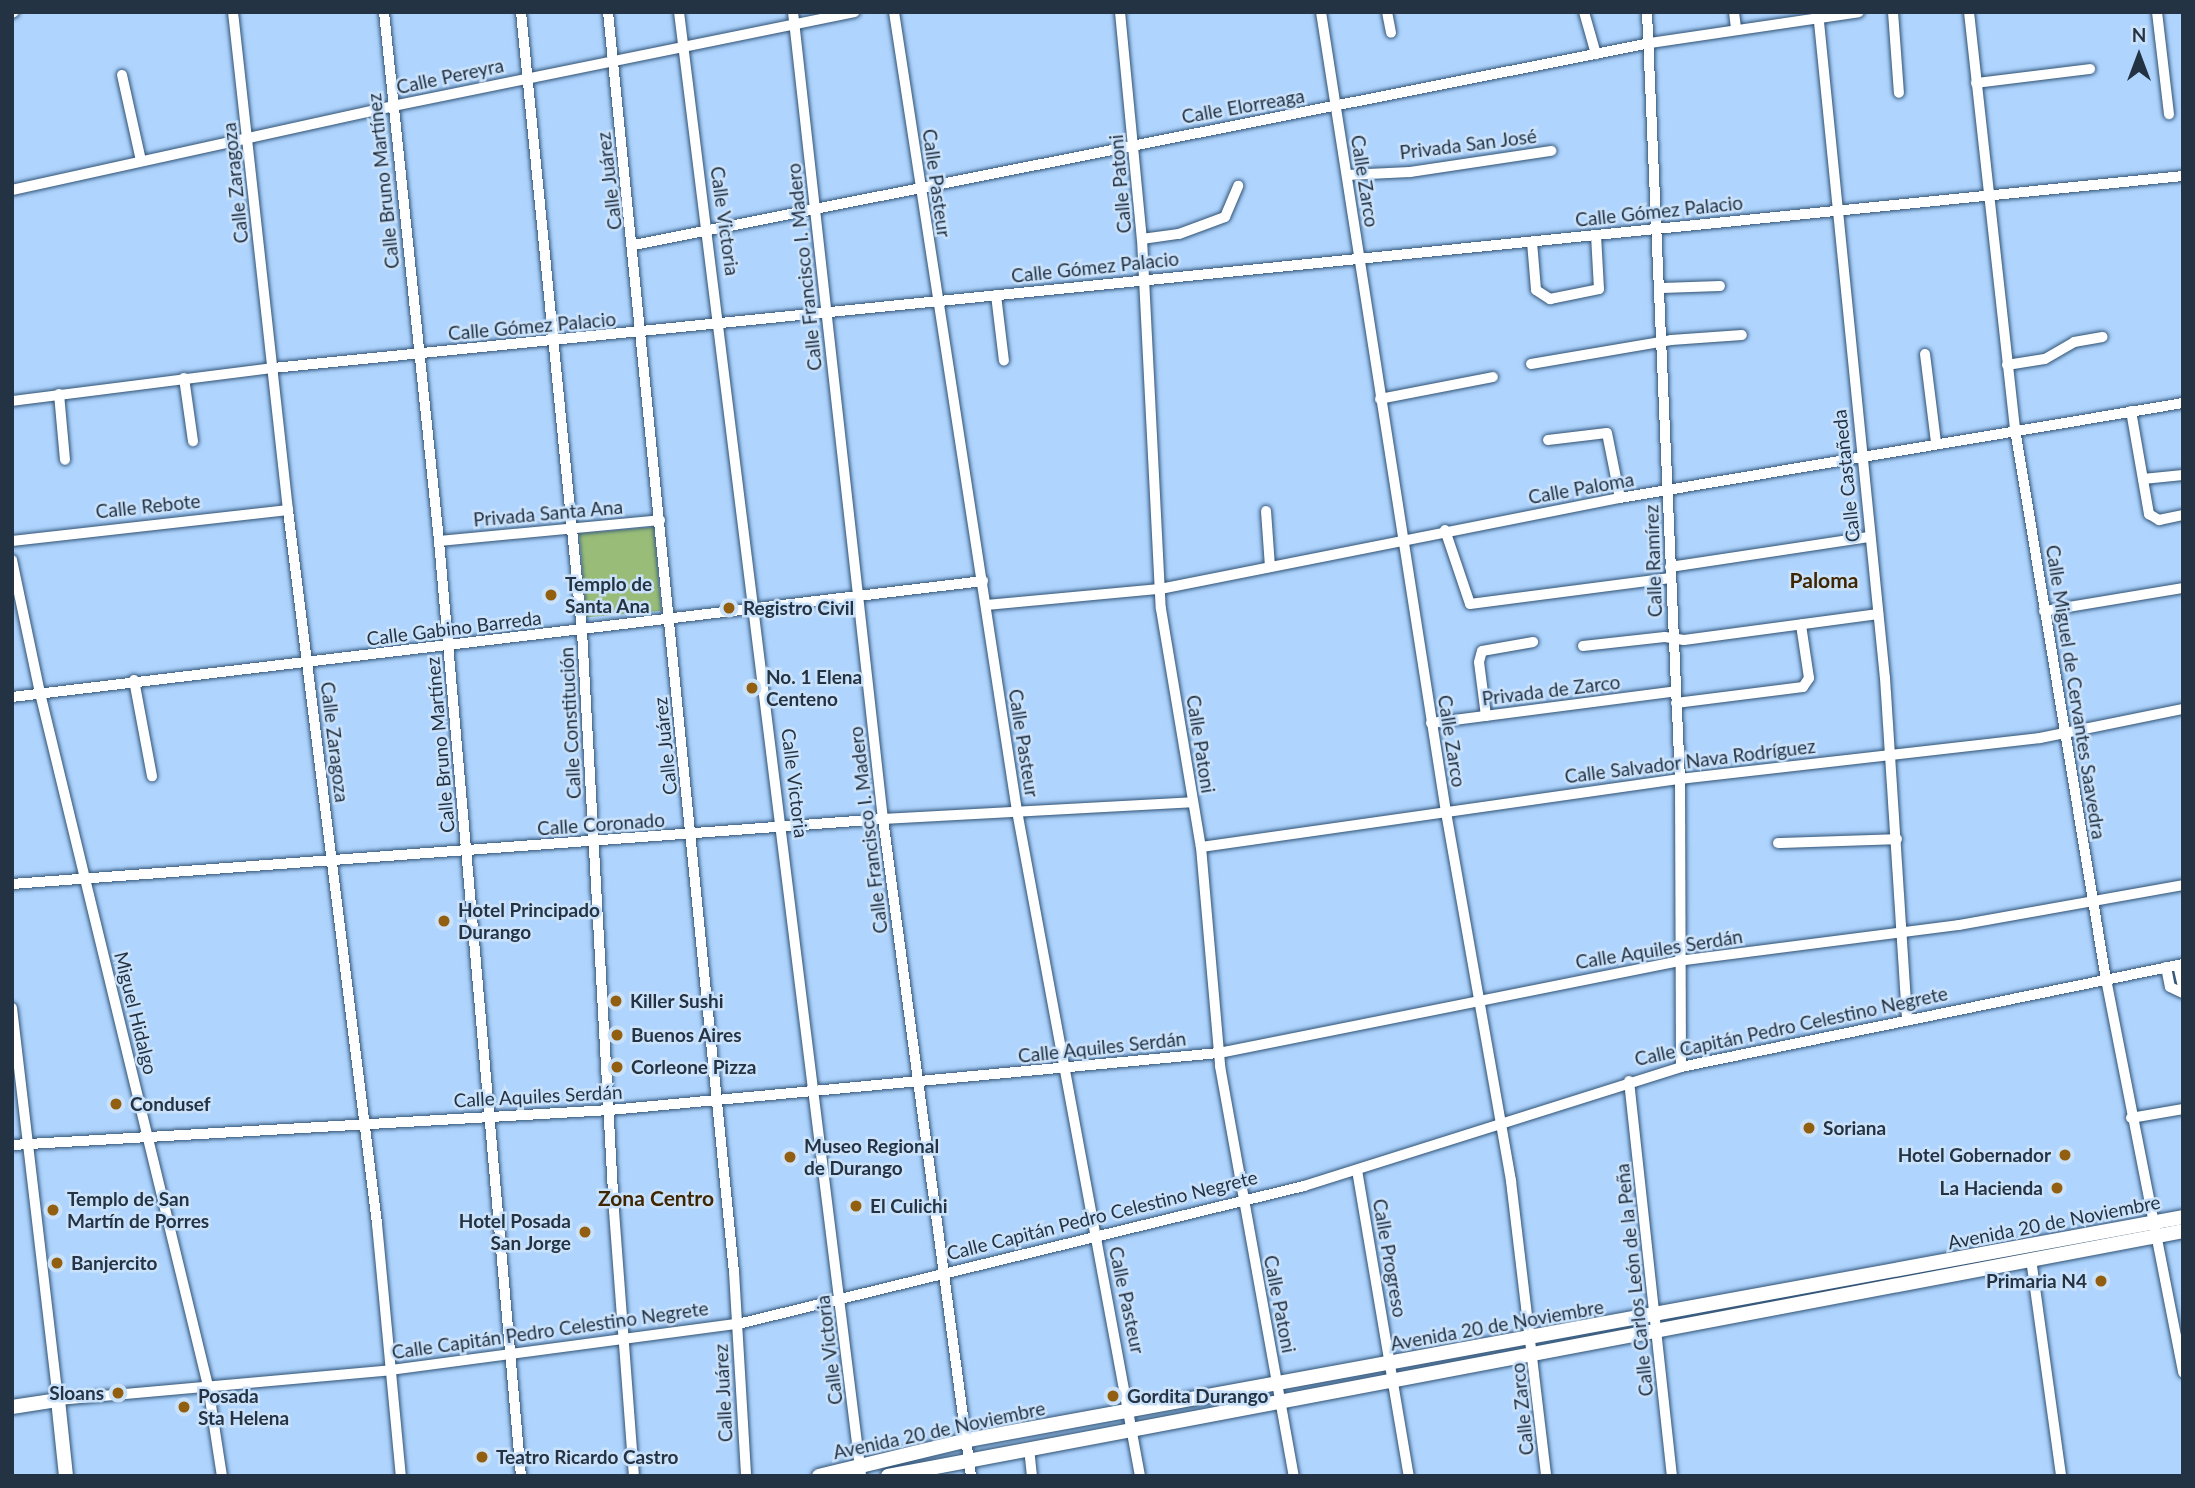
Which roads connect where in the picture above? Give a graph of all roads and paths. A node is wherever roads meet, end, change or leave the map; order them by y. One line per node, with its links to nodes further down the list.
1 (233, 12): 35 (street, Calle Zaragoza)
2 (384, 12): 32 (street, Calle Bruno Martínez)
3 (521, 12): 29 (street, Calle Constitución)
4 (608, 12): 26 (street, Calle Juárez)
5 (679, 12): 24 (street, Calle Victoria)
6 (793, 12): 20 (street, Calle Francisco I. Madero)
7 (855, 12): 20 (street, Calle Pereyra)
8 (894, 12): 42 (street, Calle Pasteur)
9 (1120, 12): 36 (street, Calle Patoni)
10 (1321, 12): 33 (street, Calle Zarco)
11 (1387, 12): 22 (street)
12 (1584, 12): 25 (street)
13 (1647, 12): 23 (street, Calle Ramírez)
14 (1734, 12): 21 (street)
15 (1859, 12): 19 (street, Calle Elorreaga)
16 (1893, 12): 31 (street)
17 (1969, 12): 30 (street, Calle Miguel de Cervantes Saavedra)
18 (2157, 12): 34 (street)
19 (1818, 15): 21 (street, Calle Elorreaga); 46 (street, Calle Castañeda)
20 (795, 25): 24 (street, Calle Pereyra); 45 (street, Calle Francisco I. Madero)
21 (1736, 29): 23 (street, Calle Elorreaga)
22 (1391, 33)
23 (1650, 43): 25 (street, Calle Elorreaga); 47 (street, Calle Ramírez)
24 (684, 47): 26 (street, Calle Pereyra); 48 (street, Calle Victoria)
25 (1596, 54): 33 (street, Calle Elorreaga)
26 (613, 62): 29 (street, Calle Pereyra); 52 (street, Calle Juárez)
27 (2090, 69): 30 (street)
28 (122, 75): 38 (street)
29 (528, 78): 32 (street, Calle Pereyra); 64 (street, Calle Constitución)
30 (1976, 83): 44 (street, Calle Miguel de Cervantes Saavedra)
31 (1899, 93)
32 (393, 106): 35 (street, Calle Pereyra); 66 (street, Calle Bruno Martínez)
33 (1336, 107): 36 (street, Calle Elorreaga); 39 (street, Calle Zarco)
34 (2169, 114)
35 (249, 138): 38 (street, Calle Pereyra); 71 (street, Calle Zaragoza)
36 (1134, 143): 42 (street, Calle Elorreaga); 50 (street, Calle Patoni)
37 (1551, 151): 39 (street, Privada San José)
38 (141, 161): 43 (street, Calle Pereyra)
39 (1347, 175): 53 (street, Calle Zarco)
40 (2183, 176): 44 (street, Calle Gómez Palacio)
41 (1238, 186): 50 (street)
42 (920, 187): 45 (street, Calle Elorreaga); 58 (street, Calle Pasteur)
43 (12, 190)
44 (1989, 196): 46 (street, Calle Gómez Palacio); 70 (street, Calle Miguel de Cervantes Saavedra)
45 (817, 208): 48 (street, Calle Elorreaga); 59 (street, Calle Francisco I. Madero)
46 (1838, 211): 47 (street, Calle Gómez Palacio); 83 (street, Calle Castañeda)
47 (1659, 228): 49 (street, Calle Gómez Palacio); 56 (street, Calle Ramírez)
48 (708, 231): 52 (street, Calle Elorreaga); 60 (street, Calle Victoria)
49 (1596, 234): 51 (street, Calle Gómez Palacio); 51 (street)
50 (1142, 239): 54 (street, Calle Patoni)
51 (1532, 242): 53 (street, Calle Gómez Palacio)
52 (634, 245): 61 (street, Calle Juárez)
53 (1360, 258): 54 (street, Calle Gómez Palacio); 75 (street, Calle Zarco)
54 (1145, 280): 57 (street, Calle Gómez Palacio); 104 (street, Calle Patoni)
55 (1720, 286): 56 (street)
56 (1662, 288): 65 (street, Calle Ramírez)
57 (996, 295): 58 (street, Calle Gómez Palacio); 68 (street)
58 (937, 301): 59 (street, Calle Gómez Palacio); 102 (street, Calle Pasteur)
59 (826, 314): 60 (street, Calle Gómez Palacio); 105 (street, Calle Francisco I. Madero)
60 (721, 324): 61 (street, Calle Gómez Palacio); 107 (street, Calle Victoria)
61 (642, 333): 64 (street, Calle Gómez Palacio); 92 (street, Calle Juárez)
62 (1742, 335): 65 (street)
63 (2103, 337): 70 (street)
64 (555, 341): 66 (street, Calle Gómez Palacio); 93 (street, Calle Constitución)
65 (1663, 341): 69 (street); 87 (street, Calle Ramírez)
66 (419, 354): 71 (street, Calle Gómez Palacio); 98 (street, Calle Bruno Martínez)
67 (1925, 354): 82 (street)
68 (1004, 360)
69 (1531, 364)
70 (2007, 365): 79 (street, Calle Miguel de Cervantes Saavedra)
71 (273, 368): 73 (street, Calle Gómez Palacio); 89 (street, Calle Zaragoza)
72 (1493, 377): 75 (street)
73 (184, 378): 74 (street, Calle Gómez Palacio); 80 (street)
74 (59, 394): 76 (street, Calle Gómez Palacio); 84 (street)
75 (1380, 399): 96 (street, Calle Zarco)
76 (12, 401)
77 (2183, 403): 78 (street, Calle Paloma)
78 (2132, 411): 79 (street, Calle Paloma); 86 (street)
79 (2015, 429): 82 (street, Calle Paloma); 108 (street, Calle Miguel de Cervantes Saavedra)
80 (193, 440)
81 (1548, 440): 88 (street)
82 (1936, 442): 83 (street, Calle Paloma)
83 (1861, 455): 87 (street, Calle Paloma); 95 (street, Calle Castañeda)
84 (65, 460)
85 (2183, 475): 86 (street)
86 (2143, 480): 91 (street)
87 (1668, 490): 88 (street, Calle Paloma); 101 (street, Calle Ramírez)
88 (1620, 498): 94 (street, Calle Paloma)
89 (288, 510): 97 (street, Calle Rebote); 117 (street, Calle Zaragoza)
90 (1266, 511): 100 (street)
91 (2183, 515)
92 (660, 520): 93 (street, Privada Santa Ana); 110 (street, Calle Juárez)
93 (573, 529): 98 (street, Privada Santa Ana); 112 (street, Calle Constitución)
94 (1446, 534): 96 (street, Calle Paloma); 101 (street)
95 (1870, 537): 101 (street); 109 (street, Calle Castañeda)
96 (1402, 540): 100 (street, Calle Paloma); 125 (street, Calle Zarco)
97 (12, 541)
98 (439, 541): 116 (street, Calle Bruno Martínez)
99 (12, 560): 120 (street, Miguel Hidalgo)
100 (1270, 567): 104 (street, Calle Paloma)
101 (1670, 572): 113 (street, Calle Ramírez)
102 (983, 581): 105 (street, Calle Gabino Barreda); 106 (street, Calle Pasteur)
103 (2183, 588): 108 (street)
104 (1160, 589): 106 (street, Calle Paloma); 130 (street, Calle Patoni)
105 (857, 596): 107 (street, Calle Gabino Barreda); 133 (street, Calle Francisco I. Madero)
106 (986, 605): 131 (street, Calle Pasteur)
107 (756, 610): 110 (street, Calle Gabino Barreda); 134 (street, Calle Victoria)
108 (2045, 611): 126 (street, Calle Miguel de Cervantes Saavedra)
109 (1878, 614): 111 (street); 127 (street, Calle Castañeda)
110 (669, 620): 112 (street, Calle Gabino Barreda); 135 (street, Calle Juárez)
111 (1801, 625): 113 (street); 122 (street)
112 (582, 631): 116 (street, Calle Gabino Barreda); 137 (street, Calle Constitución)
113 (1674, 639): 115 (street); 119 (street, Calle Ramírez)
114 (1533, 642): 124 (street)
115 (1583, 646)
116 (449, 647): 117 (street, Calle Gabino Barreda); 140 (street, Calle Bruno Martínez)
117 (307, 663): 118 (street, Calle Gabino Barreda); 141 (street, Calle Zaragoza)
118 (134, 680): 120 (street, Calle Gabino Barreda); 128 (street)
119 (1676, 691): 122 (street, Calle Ramírez); 124 (street, Privada de Zarco)
120 (40, 693): 121 (street, Calle Gabino Barreda); 142 (street, Miguel Hidalgo)
121 (12, 697)
122 (1676, 703): 129 (street, Calle Ramírez)
123 (2183, 709): 126 (street, Calle Salvador Nava Rodríguez)
124 (1486, 716): 125 (street, Privada de Zarco)
125 (1431, 723): 132 (street, Calle Zarco)
126 (2064, 734): 127 (street, Calle Salvador Nava Rodríguez); 145 (street, Calle Miguel de Cervantes Saavedra)
127 (1892, 754): 129 (street, Calle Salvador Nava Rodríguez); 136 (street, Calle Castañeda)
128 (152, 776)
129 (1680, 779): 132 (street, Calle Salvador Nava Rodríguez); 147 (street, Calle Ramírez)
130 (1192, 802): 131 (street, Calle Coronado); 139 (street, Calle Patoni)
131 (1017, 811): 133 (street, Calle Coronado); 158 (street, Calle Pasteur)
132 (1446, 813): 139 (street, Calle Salvador Nava Rodríguez); 153 (street, Calle Zarco)
133 (883, 819): 134 (street, Calle Coronado); 160 (street, Calle Francisco I. Madero)
134 (783, 827): 135 (street, Calle Coronado); 161 (street, Calle Victoria)
135 (692, 835): 137 (street, Calle Coronado); 162 (street, Calle Juárez)
136 (1897, 839): 138 (street); 146 (street, Calle Castañeda)
137 (594, 842): 140 (street, Calle Coronado); 164 (street, Calle Constitución)
138 (1779, 843)
139 (1201, 847): 156 (street, Calle Patoni)
140 (467, 851): 141 (street, Calle Coronado); 165 (street, Calle Bruno Martínez)
141 (333, 862): 142 (street, Calle Coronado); 168 (street, Calle Zaragoza)
142 (85, 879): 143 (street, Calle Coronado); 169 (street, Miguel Hidalgo)
143 (12, 884)
144 (2183, 884): 145 (street, Calle Aquiles Serdán)
145 (2093, 904): 146 (street, Calle Aquiles Serdán); 150 (street, Calle Miguel de Cervantes Saavedra)
146 (1902, 933): 147 (street, Calle Aquiles Serdán); 155 (street, Calle Castañeda)
147 (1678, 961): 153 (street, Calle Aquiles Serdán); 157 (street, Calle Ramírez)
148 (2180, 965): 149 (street, Calle Capitán Pedro Celestino Negrete); 151 (street)
149 (2166, 967): 150 (street, Calle Capitán Pedro Celestino Negrete); 152 (street)
150 (2106, 979): 155 (street, Calle Capitán Pedro Celestino Negrete); 166 (street, Calle Miguel de Cervantes Saavedra)
151 (2183, 986)
152 (2183, 993)
153 (1477, 1000): 156 (street, Calle Aquiles Serdán); 167 (street, Calle Zarco)
154 (12, 1008): 171 (street)
155 (1907, 1020): 157 (street, Calle Capitán Pedro Celestino Negrete)
156 (1219, 1054): 158 (street, Calle Aquiles Serdán); 173 (street, Calle Patoni)
157 (1681, 1067): 159 (street, Calle Capitán Pedro Celestino Negrete)
158 (1063, 1069): 160 (street, Calle Aquiles Serdán); 177 (street, Calle Pasteur)
159 (1629, 1081): 167 (street, Calle Capitán Pedro Celestino Negrete); 181 (street, Calle Carlos León de la Peña)
160 (916, 1082): 161 (street, Calle Aquiles Serdán); 179 (street, Calle Francisco I. Madero)
161 (813, 1093): 162 (street, Calle Aquiles Serdán); 180 (street, Calle Victoria)
162 (714, 1101): 164 (street, Calle Aquiles Serdán); 182 (street, Calle Juárez)
163 (2183, 1109): 166 (street)
164 (610, 1110): 165 (street, Calle Aquiles Serdán); 183 (street, Calle Constitución)
165 (490, 1116): 168 (street, Calle Aquiles Serdán); 185 (street, Calle Bruno Martínez)
166 (2132, 1118): 175 (street, Calle Miguel de Cervantes Saavedra)
167 (1501, 1124): 172 (street, Calle Capitán Pedro Celestino Negrete); 184 (street, Calle Zarco)
168 (364, 1125): 169 (street, Calle Aquiles Serdán); 186 (street, Calle Zaragoza)
169 (149, 1139): 171 (street, Calle Aquiles Serdán); 189 (street, Miguel Hidalgo)
170 (12, 1145): 171 (street, Calle Aquiles Serdán)
171 (29, 1145): 191 (street)
172 (1357, 1170): 173 (street, Calle Capitán Pedro Celestino Negrete); 187 (street, Calle Progreso)
173 (1242, 1201): 177 (street, Calle Capitán Pedro Celestino Negrete); 190 (street, Calle Patoni)
174 (2183, 1217): 175 (main road, Avenida 20 de Noviembre)
175 (2154, 1229): 176 (main road, Avenida 20 de Noviembre); 178 (main road, Avenida 20 de Noviembre); 181 (main road, Avenida 20 de Noviembre); 188 (street, Calle Miguel de Cervantes Saavedra)
176 (2183, 1231)
177 (1096, 1238): 179 (street, Calle Capitán Pedro Celestino Negrete); 193 (street, Calle Pasteur)
178 (2031, 1259): 181 (main road, Avenida 20 de Noviembre); 214 (street)
179 (942, 1273): 180 (street, Calle Capitán Pedro Celestino Negrete); 195 (street, Calle Francisco I. Madero)
180 (841, 1298): 182 (street, Calle Capitán Pedro Celestino Negrete); 198 (street, Calle Victoria)
181 (1655, 1323): 184 (main road, Avenida 20 de Noviembre); 213 (street, Calle Carlos León de la Peña)
182 (738, 1324): 183 (street, Calle Capitán Pedro Celestino Negrete); 204 (street, Calle Juárez)
183 (626, 1341): 185 (street, Calle Capitán Pedro Celestino Negrete); 203 (street, Calle Constitución)
184 (1533, 1346): 187 (main road, Avenida 20 de Noviembre); 212 (street, Calle Zarco)
185 (512, 1356): 186 (street, Calle Capitán Pedro Celestino Negrete); 202 (street, Calle Bruno Martínez)
186 (391, 1370): 189 (street, Calle Capitán Pedro Celestino Negrete); 201 (street, Calle Zaragoza)
187 (1391, 1371): 190 (main road, Avenida 20 de Noviembre); 211 (street, Calle Progreso)
188 (2183, 1373)
189 (208, 1386): 191 (street, Calle Capitán Pedro Celestino Negrete); 200 (street, Miguel Hidalgo)
190 (1280, 1392): 193 (main road, Avenida 20 de Noviembre); 194 (main road, Avenida 20 de Noviembre); 210 (street, Calle Patoni)
191 (58, 1400): 192 (main road, Calle Capitán Pedro Celestino Negrete); 199 (main road)
192 (12, 1407)
193 (1132, 1411): 194 (street, Calle Pasteur); 195 (main road, Avenida 20 de Noviembre)
194 (1135, 1428): 196 (main road, Avenida 20 de Noviembre); 209 (street, Calle Pasteur)
195 (968, 1440): 197 (street, Calle Francisco I. Madero); 198 (main road, Avenida 20 de Noviembre)
196 (1029, 1448): 197 (main road, Avenida 20 de Noviembre); 208 (street)
197 (969, 1458): 206 (main road, Avenida 20 de Noviembre); 207 (street, Calle Francisco I. Madero)
198 (861, 1471): 205 (main road, Avenida 20 de Noviembre)
199 (66, 1476)
200 (222, 1476)
201 (401, 1476)
202 (521, 1476)
203 (634, 1476)
204 (746, 1476)
205 (819, 1476)
206 (888, 1476)
207 (971, 1476)
208 (1032, 1476)
209 (1140, 1476)
210 (1294, 1476)
211 (1409, 1476)
212 (1546, 1476)
213 (1672, 1476)
214 (2062, 1476)

